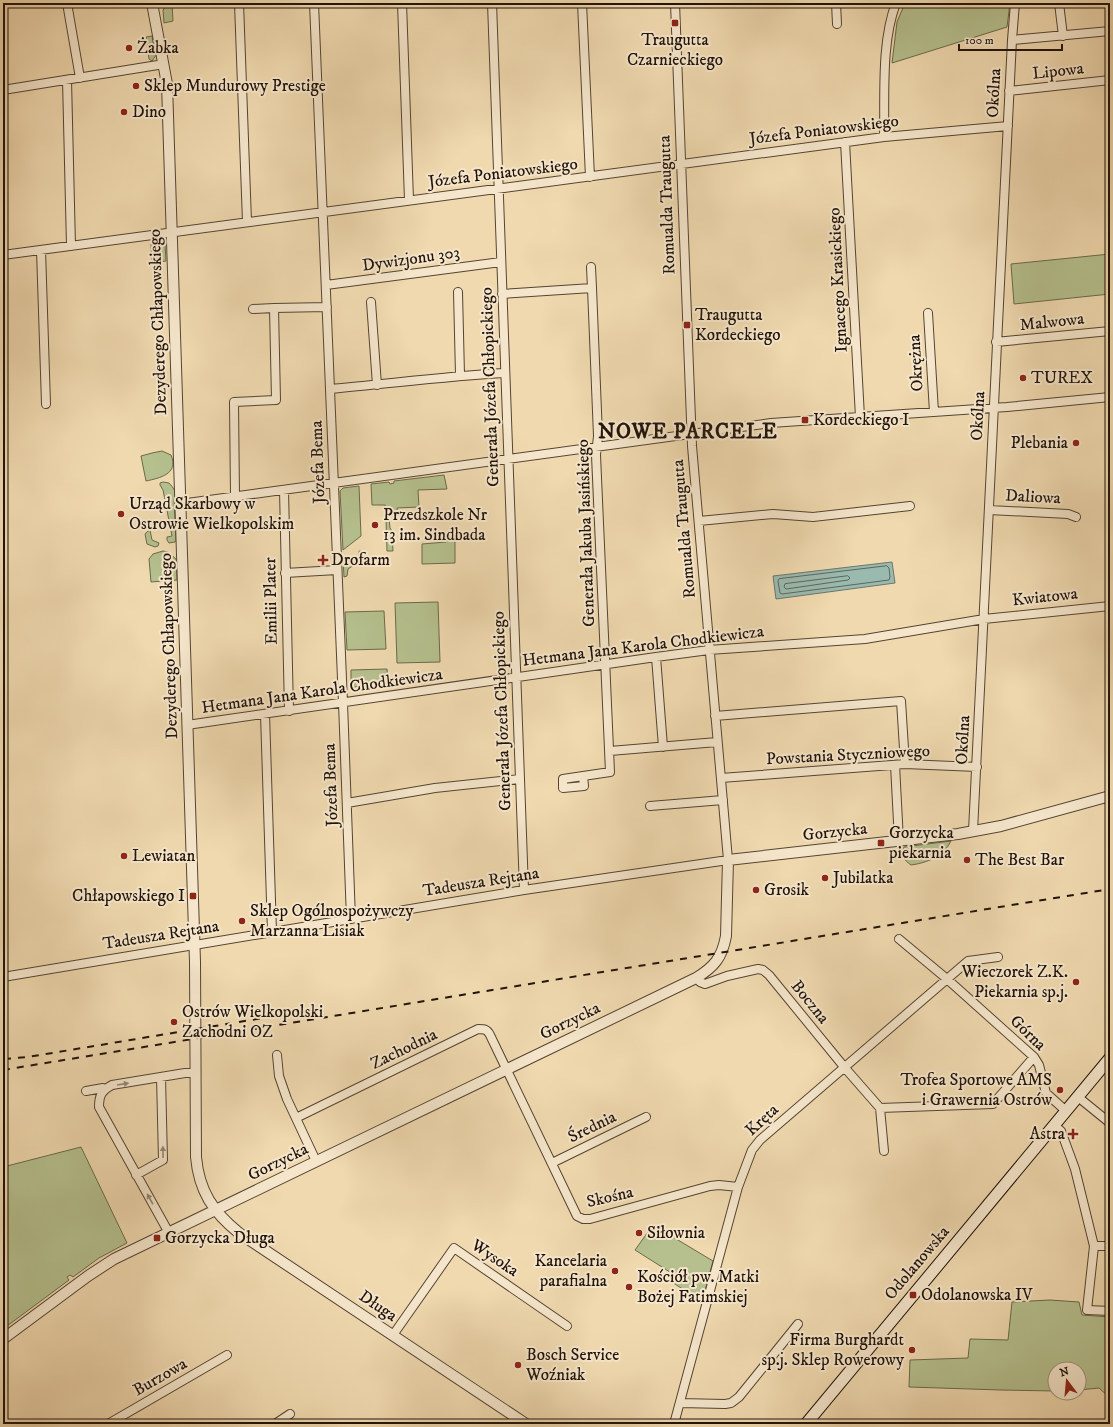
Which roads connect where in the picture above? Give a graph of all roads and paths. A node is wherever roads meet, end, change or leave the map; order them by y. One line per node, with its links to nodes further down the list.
1 (67, 3): 18 (street)
2 (152, 3): 17 (street, Dezyderego Chłapowskiego)
3 (239, 3): 31 (street)
4 (314, 3): 30 (street, Józefa Bema)
5 (402, 3): 29 (street)
6 (492, 3): 28 (street, Generała Józefa Chłopickiego)
7 (582, 3): 27 (street)
8 (675, 3): 26 (street, Romualda Traugutta)
9 (836, 3): 13 (street)
10 (896, 3): 24 (street)
11 (1015, 3): 16 (street, Okólna)
12 (1060, 3): 15 (street)
13 (837, 24)
14 (1110, 31): 15 (street)
15 (1063, 36): 16 (street)
16 (1012, 40): 22 (street, Okólna)
17 (164, 64): 18 (street); 32 (street, Dezyderego Chłapowskiego)
18 (80, 78): 19 (street)
19 (67, 80): 21 (street); 33 (street)
20 (1110, 80): 22 (street, Lipowa)
21 (3, 87)
22 (1010, 91): 23 (street, Okólna)
23 (1008, 126): 24 (street, Józefa Poniatowskiego); 48 (street, Okólna)
24 (884, 137): 25 (street, Józefa Poniatowskiego)
25 (845, 142): 26 (street, Józefa Poniatowskiego); 57 (street, Ignacego Krasickiego)
26 (680, 164): 27 (street, Józefa Poniatowskiego); 58 (street, Romualda Traugutta)
27 (590, 177): 28 (street, Józefa Poniatowskiego)
28 (498, 189): 29 (street, Józefa Poniatowskiego); 36 (street, Generała Józefa Chłopickiego)
29 (409, 200): 30 (street, Józefa Poniatowskiego)
30 (322, 212): 31 (street, Józefa Poniatowskiego); 38 (street, Józefa Bema)
31 (247, 222): 32 (street, Józefa Poniatowskiego)
32 (171, 232): 33 (street, Józefa Poniatowskiego); 64 (street, Dezyderego Chłapowskiego)
33 (70, 246): 34 (street, Józefa Poniatowskiego)
34 (41, 250): 35 (street, Józefa Poniatowskiego); 54 (street)
35 (3, 255)
36 (501, 262): 38 (street, Dywizjonu 303); 41 (street, Generała Józefa Chłopickiego)
37 (591, 267): 39 (street, Generała Jakuba Jasińskiego)
38 (326, 285): 43 (street, Józefa Bema)
39 (592, 288): 41 (street); 59 (street, Generała Jakuba Jasińskiego)
40 (458, 292): 50 (street)
41 (502, 294): 49 (street, Generała Józefa Chłopickiego)
42 (371, 302): 51 (street)
43 (327, 306): 44 (street); 52 (street, Józefa Bema)
44 (274, 308): 45 (street); 63 (street)
45 (253, 309)
46 (928, 313): 56 (street, Okrężna)
47 (1110, 331): 48 (street, Malwowa)
48 (996, 342): 55 (street, Okólna)
49 (505, 373): 50 (street); 60 (street, Generała Józefa Chłopickiego)
50 (460, 375): 51 (street)
51 (377, 385): 52 (street)
52 (330, 388): 61 (street, Józefa Bema)
53 (1110, 397): 55 (street)
54 (46, 404)
55 (994, 408): 56 (street); 66 (street, Okólna)
56 (934, 412): 57 (street)
57 (860, 417): 58 (street)
58 (691, 434): 59 (street); 68 (street, Romualda Traugutta)
59 (597, 447): 60 (street); 75 (street, Generała Jakuba Jasińskiego)
60 (508, 459): 61 (street); 76 (street, Generała Józefa Chłopickiego)
61 (334, 483): 62 (street); 69 (street, Józefa Bema)
62 (284, 490): 63 (street); 70 (street, Emilii Plater)
63 (235, 496): 64 (street)
64 (180, 504): 81 (street, Dezyderego Chłapowskiego)
65 (910, 506): 68 (street)
66 (989, 510): 67 (street, Daliowa); 72 (street, Okólna)
67 (1076, 517)
68 (699, 521): 73 (street, Romualda Traugutta)
69 (337, 570): 70 (street); 77 (street, Józefa Bema)
70 (285, 573): 78 (street, Emilii Plater)
71 (1110, 606): 72 (street, Kwiatowa)
72 (984, 619): 73 (street, Hetmana Jana Karola Chodkiewicza); 87 (street, Okólna)
73 (709, 650): 74 (street, Hetmana Jana Karola Chodkiewicza); 80 (street, Romualda Traugutta)
74 (656, 657): 75 (street, Hetmana Jana Karola Chodkiewicza); 83 (street)
75 (605, 664): 76 (street, Hetmana Jana Karola Chodkiewicza); 84 (street, Generała Jakuba Jasińskiego)
76 (516, 677): 77 (street, Hetmana Jana Karola Chodkiewicza); 90 (street, Generała Józefa Chłopickiego)
77 (343, 703): 78 (street, Hetmana Jana Karola Chodkiewicza); 93 (street, Józefa Bema)
78 (289, 711): 79 (street, Hetmana Jana Karola Chodkiewicza)
79 (265, 714): 81 (street, Hetmana Jana Karola Chodkiewicza); 100 (street)
80 (715, 716): 82 (street, Romualda Traugutta); 85 (street)
81 (187, 725): 102 (street, Dezyderego Chłapowskiego)
82 (718, 742): 83 (street); 89 (street, Romualda Traugutta)
83 (663, 747): 84 (street)
84 (610, 751): 88 (street, Generała Jakuba Jasińskiego)
85 (905, 764): 86 (street, Powstania Styczniowego); 87 (street, Powstania Styczniowego)
86 (895, 765): 89 (street, Powstania Styczniowego); 96 (street)
87 (977, 767): 95 (street, Okólna)
88 (583, 776)
89 (721, 778): 92 (street, Romualda Traugutta)
90 (520, 779): 93 (street); 98 (street, Generała Józefa Chłopickiego)
91 (1110, 796): 95 (street, Gorzycka)
92 (723, 800): 94 (street); 97 (street, Romualda Traugutta)
93 (347, 803): 99 (street, Józefa Bema)
94 (650, 806)
95 (973, 831): 96 (street, Gorzycka)
96 (899, 841): 97 (street, Gorzycka)
97 (728, 860): 98 (street, Tadeusza Rejtana); 105 (street, Gorzycka)
98 (524, 890): 99 (street, Tadeusza Rejtana)
99 (351, 919): 100 (street, Tadeusza Rejtana)
100 (272, 932): 102 (street, Tadeusza Rejtana)
101 (900, 939): 106 (street, Górna)
102 (194, 945): 104 (street, Tadeusza Rejtana); 112 (street, Dezyderego Chłapowskiego)
103 (998, 957): 106 (street, Kręta)
104 (3, 977)
105 (696, 978): 110 (street, Boczna); 111 (street, Gorzycka)
106 (947, 979): 108 (street, Górna); 110 (street, Kręta)
107 (277, 1055): 120 (street)
108 (1034, 1057): 117 (street); 118 (street, Górna)
109 (1110, 1058): 116 (main road, Odolanowska)
110 (845, 1068): 117 (street, Boczna); 127 (street, Kręta)
111 (507, 1069): 120 (street, Zachodnia); 124 (street, Gorzycka); 125 (street, Skośna)
112 (196, 1073): 113 (street); 128 (street, Dezyderego Chłapowskiego)
113 (161, 1077): 114 (street, one-way to 113); 126 (street, one-way to 113)
114 (105, 1089): 115 (street); 126 (street)
115 (86, 1090)
116 (1078, 1096): 118 (main road, Odolanowska); 121 (street)
117 (880, 1108): 123 (street)
118 (1066, 1111): 122 (main road, Odolanowska)
119 (646, 1117): 125 (street, Średnia)
120 (296, 1118): 124 (street)
121 (1110, 1123)
122 (1054, 1125): 130 (street); 144 (main road, Odolanowska)
123 (884, 1151)
124 (316, 1161): 128 (street, Gorzycka)
125 (552, 1163): 127 (street, Skośna)
126 (136, 1175): 129 (street, one-way to 126)
127 (738, 1187): 138 (street, Kręta)
128 (215, 1210): 129 (street, Gorzycka); 135 (street, Długa)
129 (169, 1233): 136 (street, Gorzycka)
130 (1094, 1246): 131 (street); 132 (street)
131 (1110, 1246)
132 (1110, 1311)
133 (798, 1324): 138 (street)
134 (567, 1326): 135 (street, Wysoka)
135 (393, 1335): 142 (street, Długa)
136 (3, 1338)
137 (227, 1355): 140 (street, Burzowa)
138 (680, 1403): 143 (street, Kręta)
139 (290, 1414): 141 (street)
140 (108, 1424)
141 (275, 1424)
142 (526, 1424)
143 (674, 1424)
144 (806, 1424)

